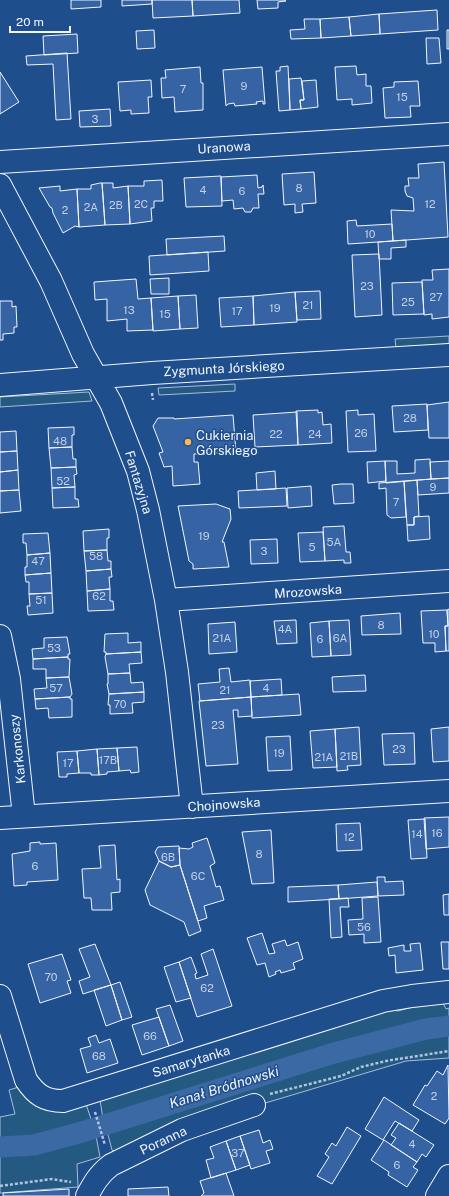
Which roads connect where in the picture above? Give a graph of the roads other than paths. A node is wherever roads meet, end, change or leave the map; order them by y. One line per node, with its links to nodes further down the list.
1 (449, 134): 2 (street, Uranowa)
2 (0, 162)
3 (0, 185): 5 (street, Fantazyjna)
4 (449, 355): 5 (street, Zygmunta Jórskiego)
5 (97, 378): 6 (street, Zygmunta Jórskiego); 8 (street, Fantazyjna)
6 (0, 385)
7 (449, 581): 8 (street, Mrozowska)
8 (166, 600): 11 (street, Fantazyjna)
9 (0, 636): 12 (street, Karkonoszy)
10 (449, 791): 11 (street, Chojnowska)
11 (192, 806): 12 (street, Chojnowska)
12 (24, 816): 13 (street, Chojnowska)
13 (0, 818)
14 (449, 992): 15 (street, Samarytanka)
15 (0, 996)
16 (254, 1105): 18 (street, Poranna)
17 (449, 1176): 19 (street)
18 (89, 1192)
19 (437, 1196)

